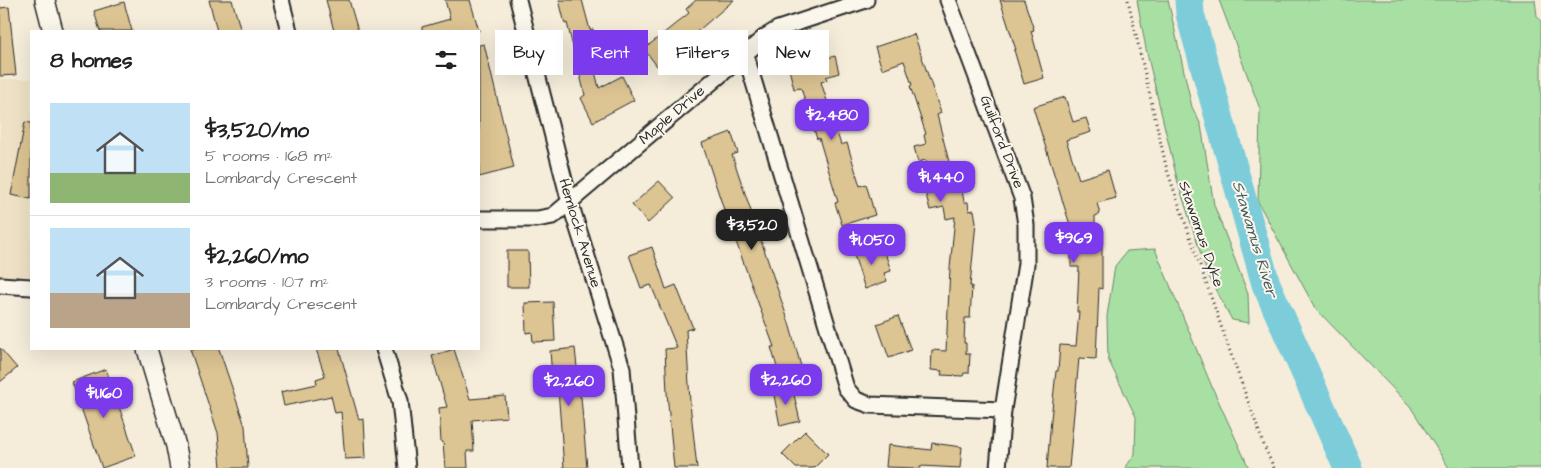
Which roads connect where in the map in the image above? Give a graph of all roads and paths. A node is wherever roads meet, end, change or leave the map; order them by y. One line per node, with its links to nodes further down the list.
1 (45, 0): 7 (street)
2 (281, 0): 8 (street)
3 (518, 0): 12 (street, Hemlock Avenue)
4 (866, 0): 9 (street, Maple Drive)
5 (948, 0): 18 (street, Guilford Drive)
6 (1128, 0): 23 (path, Stawamus Dyke)
7 (53, 30)
8 (289, 30)
9 (748, 51)
10 (748, 63): 18 (street)
11 (719, 75): 12 (street, Maple Drive)
12 (570, 203): 13 (street, Maple Drive); 21 (street, Hemlock Avenue)
13 (480, 219)
14 (0, 285): 15 (street)
15 (30, 287)
16 (147, 350): 19 (street)
17 (384, 350): 20 (street)
18 (1002, 410): 22 (street, Guilford Drive)
19 (180, 468)
20 (407, 468)
21 (630, 468)
22 (998, 468)
23 (1274, 468)

